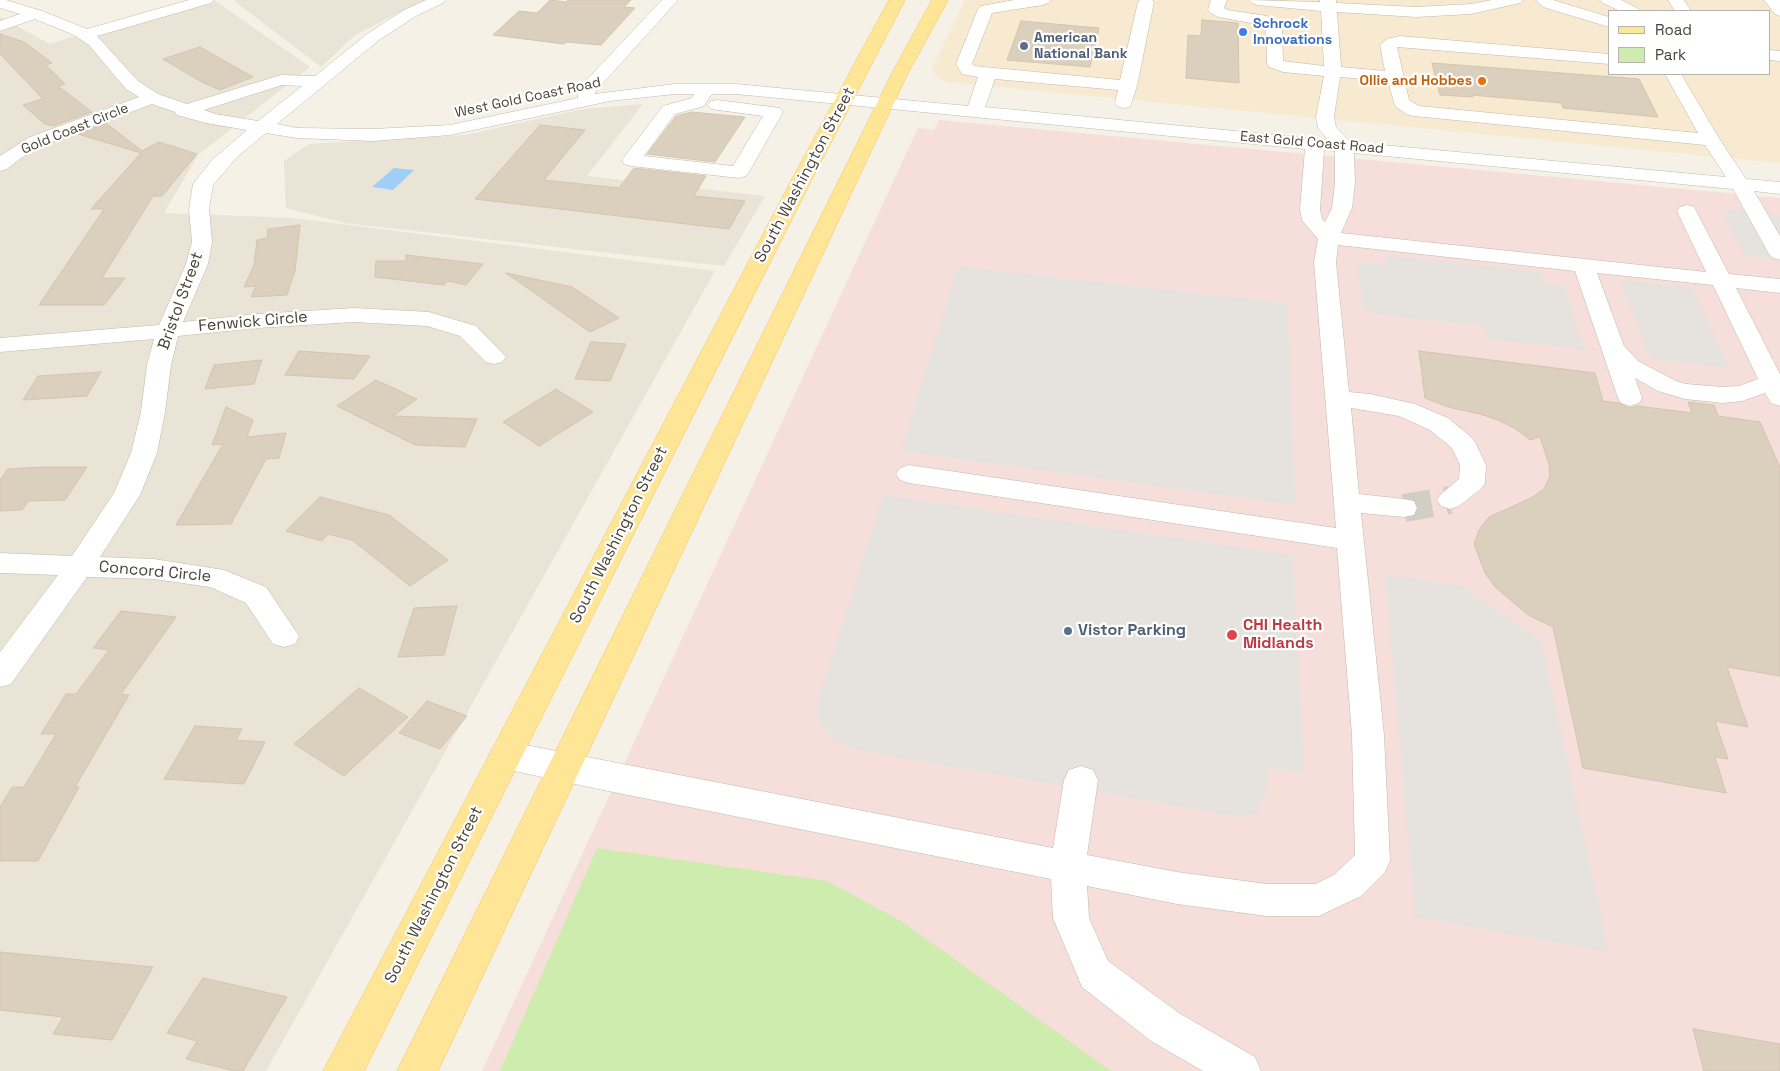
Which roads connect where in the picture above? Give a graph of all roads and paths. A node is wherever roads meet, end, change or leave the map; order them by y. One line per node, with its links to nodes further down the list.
1 (206, 0): 24 (street)
2 (438, 0): 32 (street, Bristol Street)
3 (670, 0): 33 (street)
4 (897, 0): 37 (main road, South Washington Street)
5 (925, 0): 25 (main road)
6 (940, 0): 25 (main road, South Washington Street)
7 (1043, 0): 28 (street)
8 (1219, 0): 27 (street)
9 (1257, 0): 17 (street)
10 (1515, 0): 17 (street)
11 (1544, 0): 21 (street)
12 (1552, 0): 21 (street)
13 (1608, 0): 18 (street)
14 (1772, 0): 19 (street)
15 (1141, 1): 34 (street)
16 (0, 3): 20 (street, West Gold Coast Road)
17 (1328, 4): 27 (street)
18 (1630, 10)
19 (1780, 11)
20 (36, 14): 23 (street); 24 (street, West Gold Coast Road)
21 (1584, 14): 22 (street)
22 (1608, 22)
23 (0, 26)
24 (84, 35): 41 (street, West Gold Coast Road)
25 (914, 48): 37 (main road, South Washington Street)
26 (1608, 59): 31 (street)
27 (1333, 71): 31 (street); 48 (street)
28 (988, 73): 34 (street); 44 (street)
29 (750, 74): 36 (street, West Gold Coast Road)
30 (1674, 75): 49 (street)
31 (1395, 77): 49 (street)
32 (319, 81): 45 (street); 47 (street, Bristol Street)
33 (594, 82): 35 (street, West Gold Coast Road); 36 (street, West Gold Coast Road); 43 (street)
34 (1128, 86): 46 (street)
35 (566, 88)
36 (705, 88): 36 (street); 37 (street, West Gold Coast Road); 43 (street, West Gold Coast Road)
37 (872, 89): 44 (street, East Gold Coast Road); 78 (main road, South Washington Street); 79 (main road, South Washington Street)
38 (962, 93): 44 (street, East Gold Coast Road)
39 (525, 97): 47 (street, West Gold Coast Road)
40 (1000, 97): 44 (street, East Gold Coast Road)
41 (152, 98): 45 (street, West Gold Coast Road); 51 (street, Gold Coast Circle)
42 (1018, 99): 46 (street, East Gold Coast Road)
43 (587, 100): 47 (street, West Gold Coast Road)
44 (978, 103): 46 (street, East Gold Coast Road)
45 (184, 110): 47 (street, West Gold Coast Road)
46 (1121, 117): 48 (street, East Gold Coast Road)
47 (262, 128): 62 (street, Bristol Street)
48 (1321, 136): 50 (street, East Gold Coast Road); 52 (street, East Gold Coast Road); 57 (street)
49 (1711, 140): 52 (street)
50 (1344, 146): 54 (street, East Gold Coast Road); 57 (street)
51 (0, 165)
52 (1729, 166): 53 (street, East Gold Coast Road); 54 (street)
53 (1780, 170)
54 (1739, 184): 55 (street, East Gold Coast Road); 58 (street)
55 (1780, 188)
56 (1687, 211): 60 (street)
57 (1328, 238): 59 (street); 68 (street)
58 (1780, 254)
59 (1584, 266): 60 (street); 64 (street)
60 (1722, 280): 61 (street); 66 (street)
61 (1780, 286)
62 (168, 330): 63 (street, Fenwick Circle); 65 (street, Fenwick Circle); 75 (street, Bristol Street)
63 (0, 344)
64 (1613, 350): 66 (street); 67 (street)
65 (494, 357)
66 (1776, 390)
67 (1630, 398)
68 (1338, 399): 70 (street); 71 (street)
69 (909, 474): 73 (street)
70 (1450, 500)
71 (1347, 502): 72 (street); 73 (street)
72 (1404, 508)
73 (1350, 540): 81 (street)
74 (0, 563): 75 (street, Concord Circle)
75 (80, 566): 76 (street, Concord Circle); 77 (street, Bristol Street)
76 (284, 636)
77 (0, 675)
78 (505, 755): 79 (street); 82 (main road, South Washington Street)
79 (564, 768): 81 (street); 83 (main road, South Washington Street)
80 (1080, 780): 81 (street)
81 (1068, 866): 84 (street)
82 (344, 1071)
83 (417, 1071)
84 (1242, 1071)

